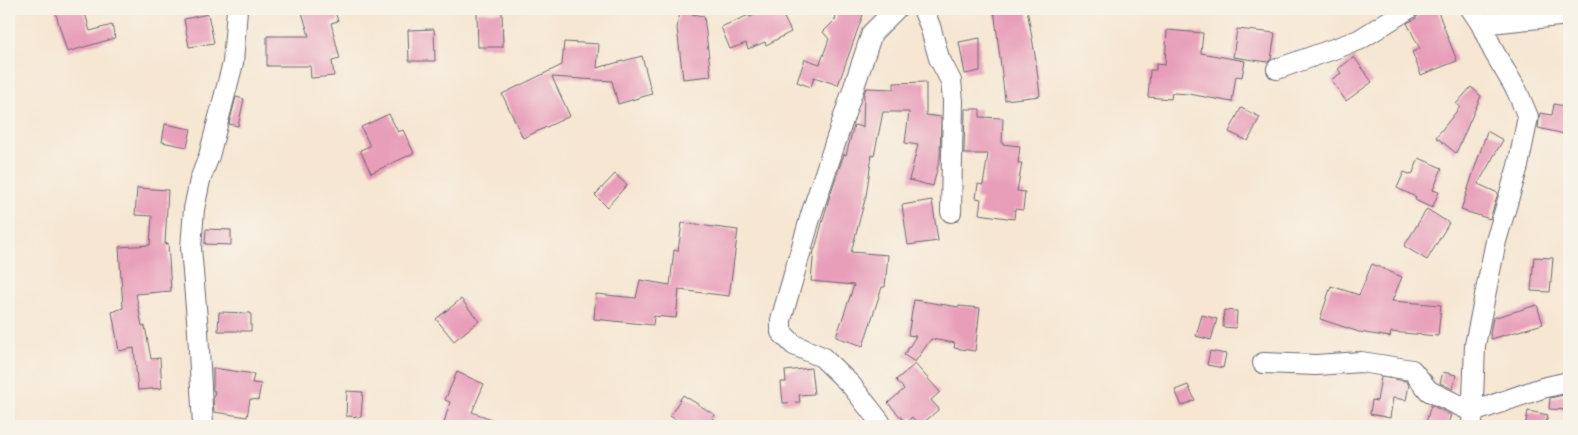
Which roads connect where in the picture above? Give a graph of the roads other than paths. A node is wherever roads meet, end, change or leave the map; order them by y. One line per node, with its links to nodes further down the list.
1 (237, 9): 12 (street)
2 (896, 9): 13 (street)
3 (923, 9): 8 (street)
4 (1408, 9): 7 (street)
5 (1567, 13): 6 (street)
6 (1476, 16): 11 (street)
7 (1277, 69)
8 (950, 212)
9 (1263, 363): 11 (street)
10 (1569, 382): 11 (street)
11 (1472, 419)
12 (203, 426)
13 (881, 426)

